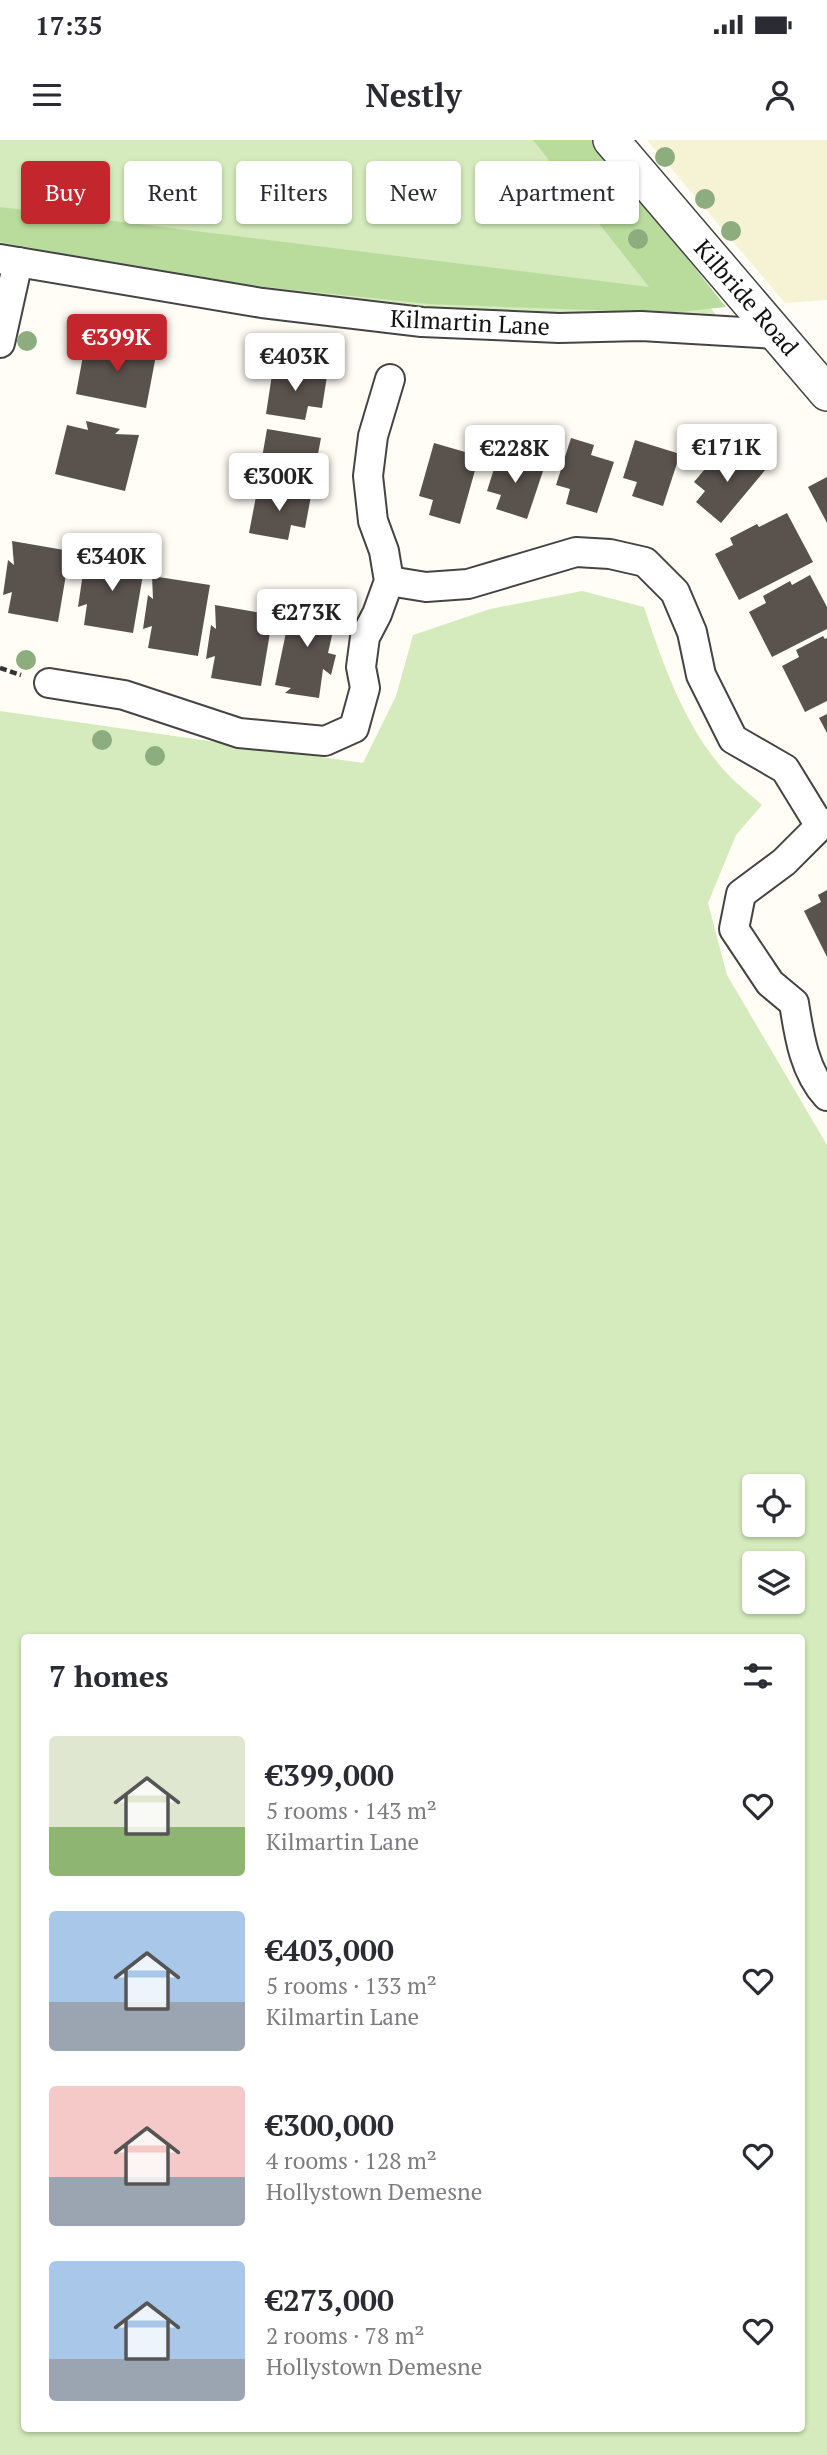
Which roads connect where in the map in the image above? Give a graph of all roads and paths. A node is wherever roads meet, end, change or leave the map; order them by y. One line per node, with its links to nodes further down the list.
1 (611, 140): 3 (street, Kilbride Road)
2 (9, 260): 3 (street, Kilmartin Lane); 4 (street)
3 (776, 334): 6 (street, Kilbride Road)
4 (0, 343)
5 (390, 379): 7 (street)
6 (827, 393)
7 (390, 581): 8 (street); 9 (street)
8 (49, 683)
9 (824, 825): 10 (street)
10 (827, 1096)

